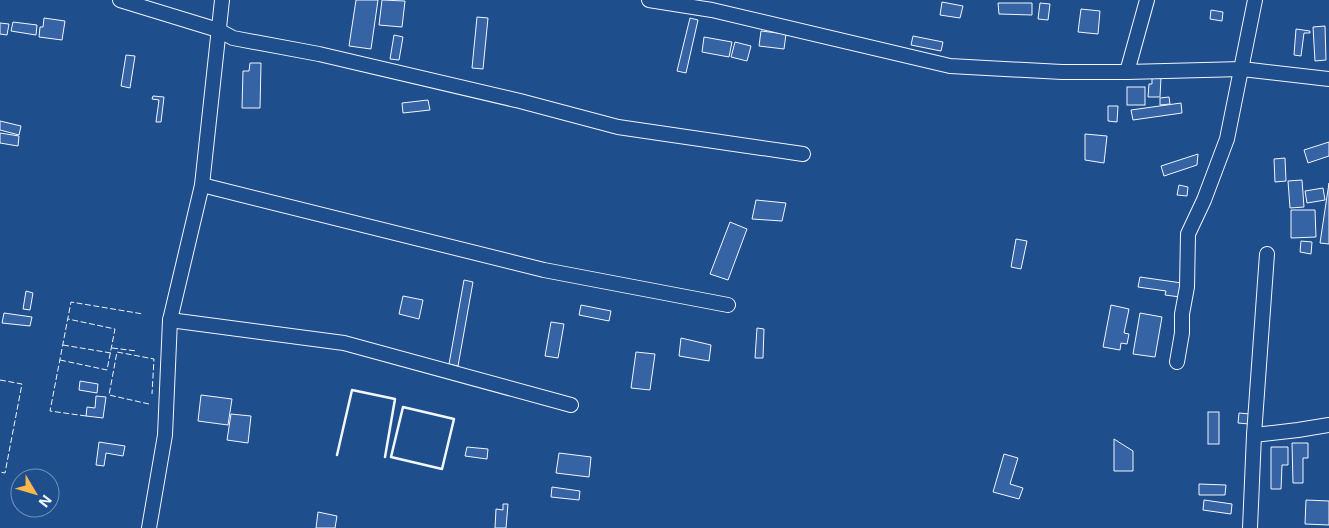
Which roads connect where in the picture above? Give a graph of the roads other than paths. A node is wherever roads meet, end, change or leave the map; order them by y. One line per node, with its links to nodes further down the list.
1 (120, 0): 6 (street)
2 (222, 0): 6 (street)
3 (649, 0): 8 (street)
4 (1147, 0): 8 (street)
5 (1255, 0): 7 (street)
6 (218, 30): 10 (street); 11 (street)
7 (1242, 69): 8 (street); 9 (street); 15 (street)
8 (1127, 72)
9 (1329, 79)
10 (803, 154)
11 (202, 185): 13 (street); 14 (street)
12 (1267, 254): 18 (street)
13 (728, 305)
14 (170, 320): 16 (street); 19 (street)
15 (1177, 362)
16 (571, 405)
17 (1329, 425): 18 (street)
18 (1254, 435): 20 (street)
19 (149, 528)
20 (1250, 528)

